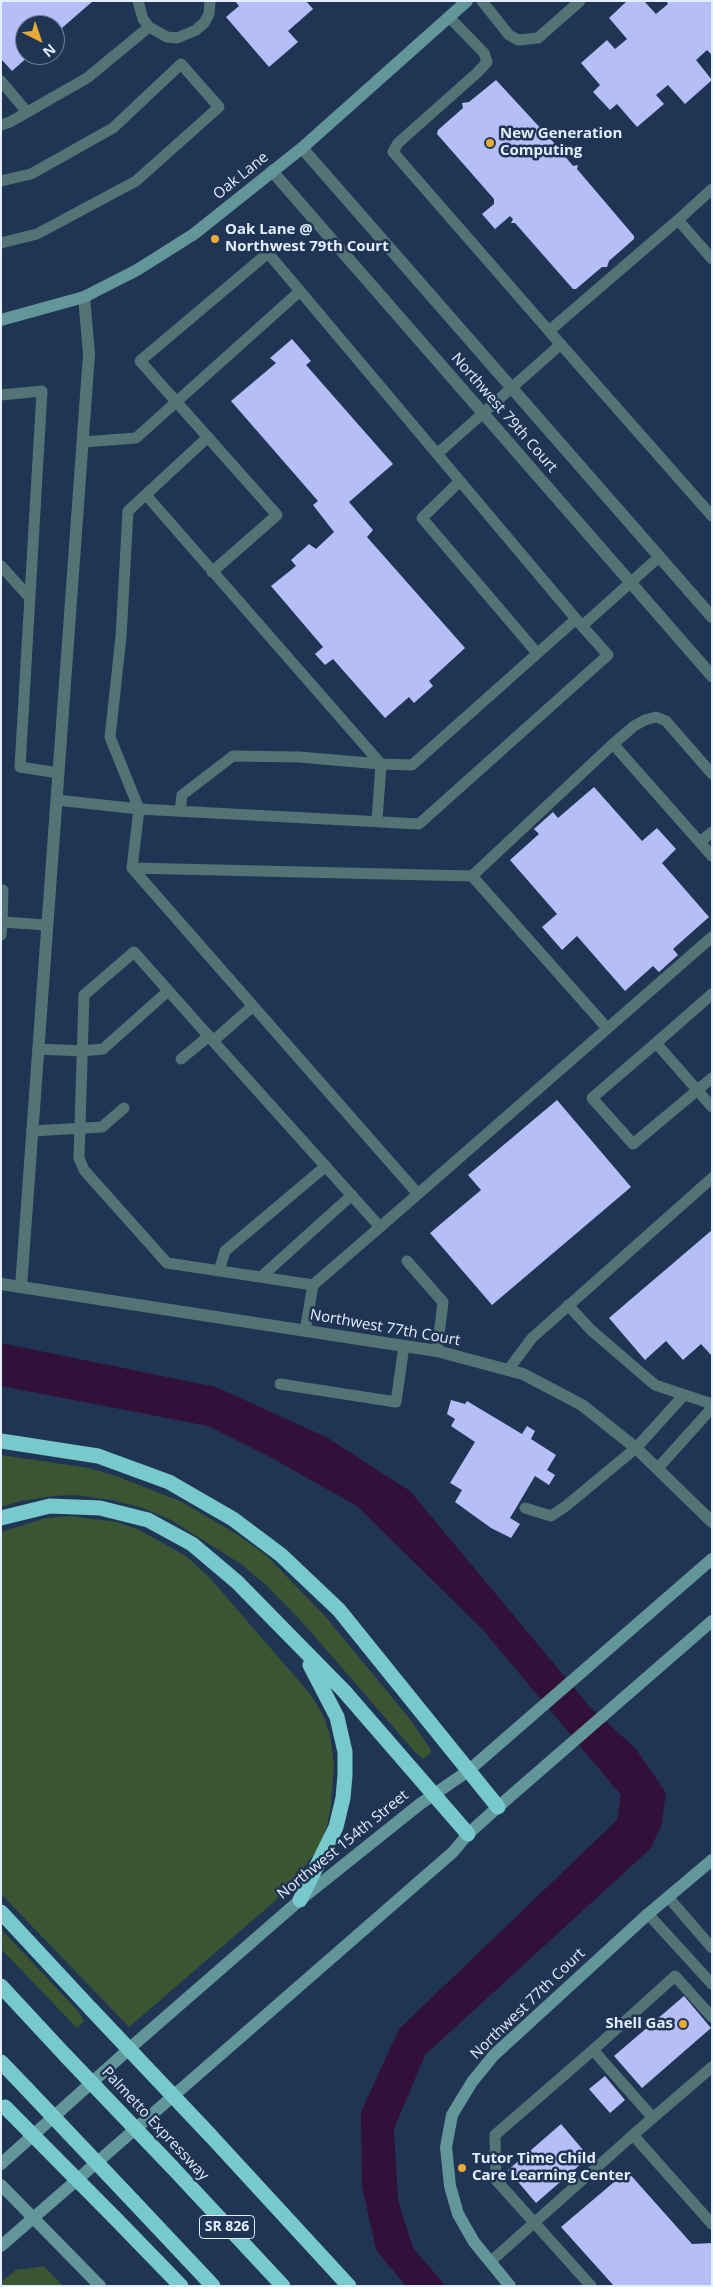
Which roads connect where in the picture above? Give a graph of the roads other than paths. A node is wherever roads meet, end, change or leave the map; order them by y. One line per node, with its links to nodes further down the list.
1 (138, 1): 7 (lane)
2 (210, 1): 7 (lane)
3 (467, 1): 6 (main road, Oak Lane)
4 (482, 1): 5 (lane)
5 (580, 1)
6 (449, 17): 11 (main road, Oak Lane); 21 (lane)
7 (149, 27): 9 (lane)
8 (1, 81): 9 (lane)
9 (27, 112): 10 (lane)
10 (1, 124)
11 (302, 148): 12 (main road, Oak Lane); 23 (street, Northwest 79th Court)
12 (272, 171): 19 (main road, Oak Lane); 26 (street, Northwest 79th Court)
13 (1, 181): 16 (lane)
14 (712, 189): 15 (lane)
15 (678, 220): 17 (lane); 21 (lane)
16 (1, 244)
17 (712, 258)
18 (300, 291): 25 (lane); 25 (lane); 29 (lane)
19 (84, 297): 20 (main road, Oak Lane); 28 (street)
20 (1, 320)
21 (549, 330): 22 (lane)
22 (561, 344): 23 (lane); 32 (lane)
23 (512, 388): 26 (lane); 33 (street, Northwest 79th Court)
24 (1, 395): 37 (lane)
25 (176, 402): 27 (lane); 28 (lane)
26 (483, 414): 29 (lane); 36 (street, Northwest 79th Court)
27 (208, 437): 31 (lane); 35 (lane)
28 (83, 442): 44 (street)
29 (437, 454): 30 (lane)
30 (460, 482): 39 (lane); 40 (lane)
31 (146, 495): 35 (lane); 47 (lane)
32 (712, 516)
33 (660, 557): 36 (lane); 38 (street, Northwest 79th Court)
34 (1, 566): 37 (lane)
35 (212, 572): 43 (lane)
36 (631, 583): 39 (lane); 41 (street, Northwest 79th Court)
37 (30, 598): 44 (lane)
38 (712, 617)
39 (579, 622): 40 (lane); 49 (lane)
40 (537, 653): 43 (lane)
41 (712, 676)
42 (613, 744): 45 (lane); 51 (lane); 54 (lane)
43 (381, 764): 48 (lane); 49 (lane)
44 (59, 773): 46 (street)
45 (712, 774)
46 (57, 800): 47 (lane); 57 (street)
47 (139, 809): 48 (lane); 53 (lane)
48 (180, 811): 49 (lane)
49 (377, 822)
50 (712, 832): 51 (lane)
51 (700, 842): 52 (lane)
52 (712, 856)
53 (132, 868): 54 (lane); 62 (lane)
54 (472, 876): 63 (lane)
55 (1, 890): 56 (lane)
56 (2, 922): 57 (lane); 58 (lane)
57 (47, 925): 66 (street)
58 (1, 935)
59 (712, 937): 63 (lane)
60 (168, 991): 64 (lane); 67 (lane); 67 (lane)
61 (712, 994): 65 (lane)
62 (253, 1006): 64 (lane); 77 (lane)
63 (607, 1028): 77 (lane)
64 (211, 1038): 68 (lane); 75 (lane)
65 (656, 1043): 70 (lane); 70 (lane)
66 (38, 1049): 67 (lane); 74 (street)
67 (82, 1051): 73 (lane)
68 (182, 1059)
69 (712, 1078): 70 (lane)
70 (697, 1090): 71 (lane)
71 (712, 1107)
72 (124, 1108): 73 (lane)
73 (80, 1129): 74 (lane); 81 (lane)
74 (32, 1131): 85 (street)
75 (326, 1166): 78 (lane); 81 (lane)
76 (712, 1178): 86 (lane)
77 (418, 1194): 79 (lane)
78 (352, 1195): 79 (lane); 82 (lane)
79 (380, 1227): 84 (lane)
80 (407, 1261): 89 (lane)
81 (219, 1271): 82 (lane)
82 (262, 1276): 84 (lane)
83 (1, 1284): 85 (street, Northwest 77th Court)
84 (313, 1285): 87 (lane)
85 (21, 1287): 87 (street, Northwest 77th Court)
86 (568, 1305): 90 (lane); 92 (lane)
87 (305, 1331): 88 (street, Northwest 77th Court)
88 (404, 1346): 89 (street, Northwest 77th Court); 91 (lane)
89 (437, 1351): 90 (street, Northwest 77th Court)
90 (508, 1370): 95 (street, Northwest 77th Court)
91 (280, 1384)
92 (684, 1394): 93 (lane); 95 (lane)
93 (712, 1406): 96 (lane)
94 (1, 1441): 103 (highway)
95 (636, 1448): 96 (street, Northwest 77th Court); 97 (lane)
96 (658, 1468): 99 (street, Northwest 77th Court)
97 (525, 1508)
98 (1, 1518): 102 (highway)
99 (712, 1522)
100 (712, 1559): 103 (main road, Northwest 154th Street)
101 (712, 1621): 105 (main road)
102 (302, 1650): 104 (highway); 109 (highway)
103 (468, 1771): 104 (main road, Northwest 154th Street); 105 (highway)
104 (434, 1794): 106 (highway); 109 (main road, Northwest 154th Street)
105 (498, 1807): 106 (main road)
106 (468, 1834): 126 (main road)
107 (712, 1860): 108 (main road, Northwest 77th Court)
108 (668, 1897): 111 (main road, Northwest 77th Court); 112 (lane)
109 (300, 1900): 124 (main road, Northwest 154th Street)
110 (1, 1912): 135 (highway, bridge)
111 (648, 1914): 113 (lane); 130 (main road, Northwest 77th Court)
112 (712, 1948)
113 (690, 1962): 114 (lane); 115 (lane)
114 (675, 1976): 117 (lane); 118 (lane)
115 (712, 1984)
116 (1, 1986): 134 (highway, Palmetto Expressway / SR 826, bridge)
117 (712, 2017)
118 (593, 2050): 122 (lane); 127 (lane)
119 (1, 2062): 133 (highway, bridge)
120 (712, 2067): 122 (lane)
121 (3, 2105): 132 (highway, bridge)
122 (653, 2118): 123 (lane)
123 (633, 2135): 127 (lane); 128 (lane)
124 (1, 2164)
125 (1, 2185): 126 (main road)
126 (34, 2218): 129 (main road); 131 (main road)
127 (534, 2222): 130 (lane); 137 (lane)
128 (712, 2224)
129 (1, 2246)
130 (490, 2262): 136 (main road, Northwest 77th Court)
131 (100, 2286)
132 (181, 2286)
133 (213, 2286)
134 (283, 2286)
135 (349, 2286)
136 (510, 2286)
137 (591, 2286)

